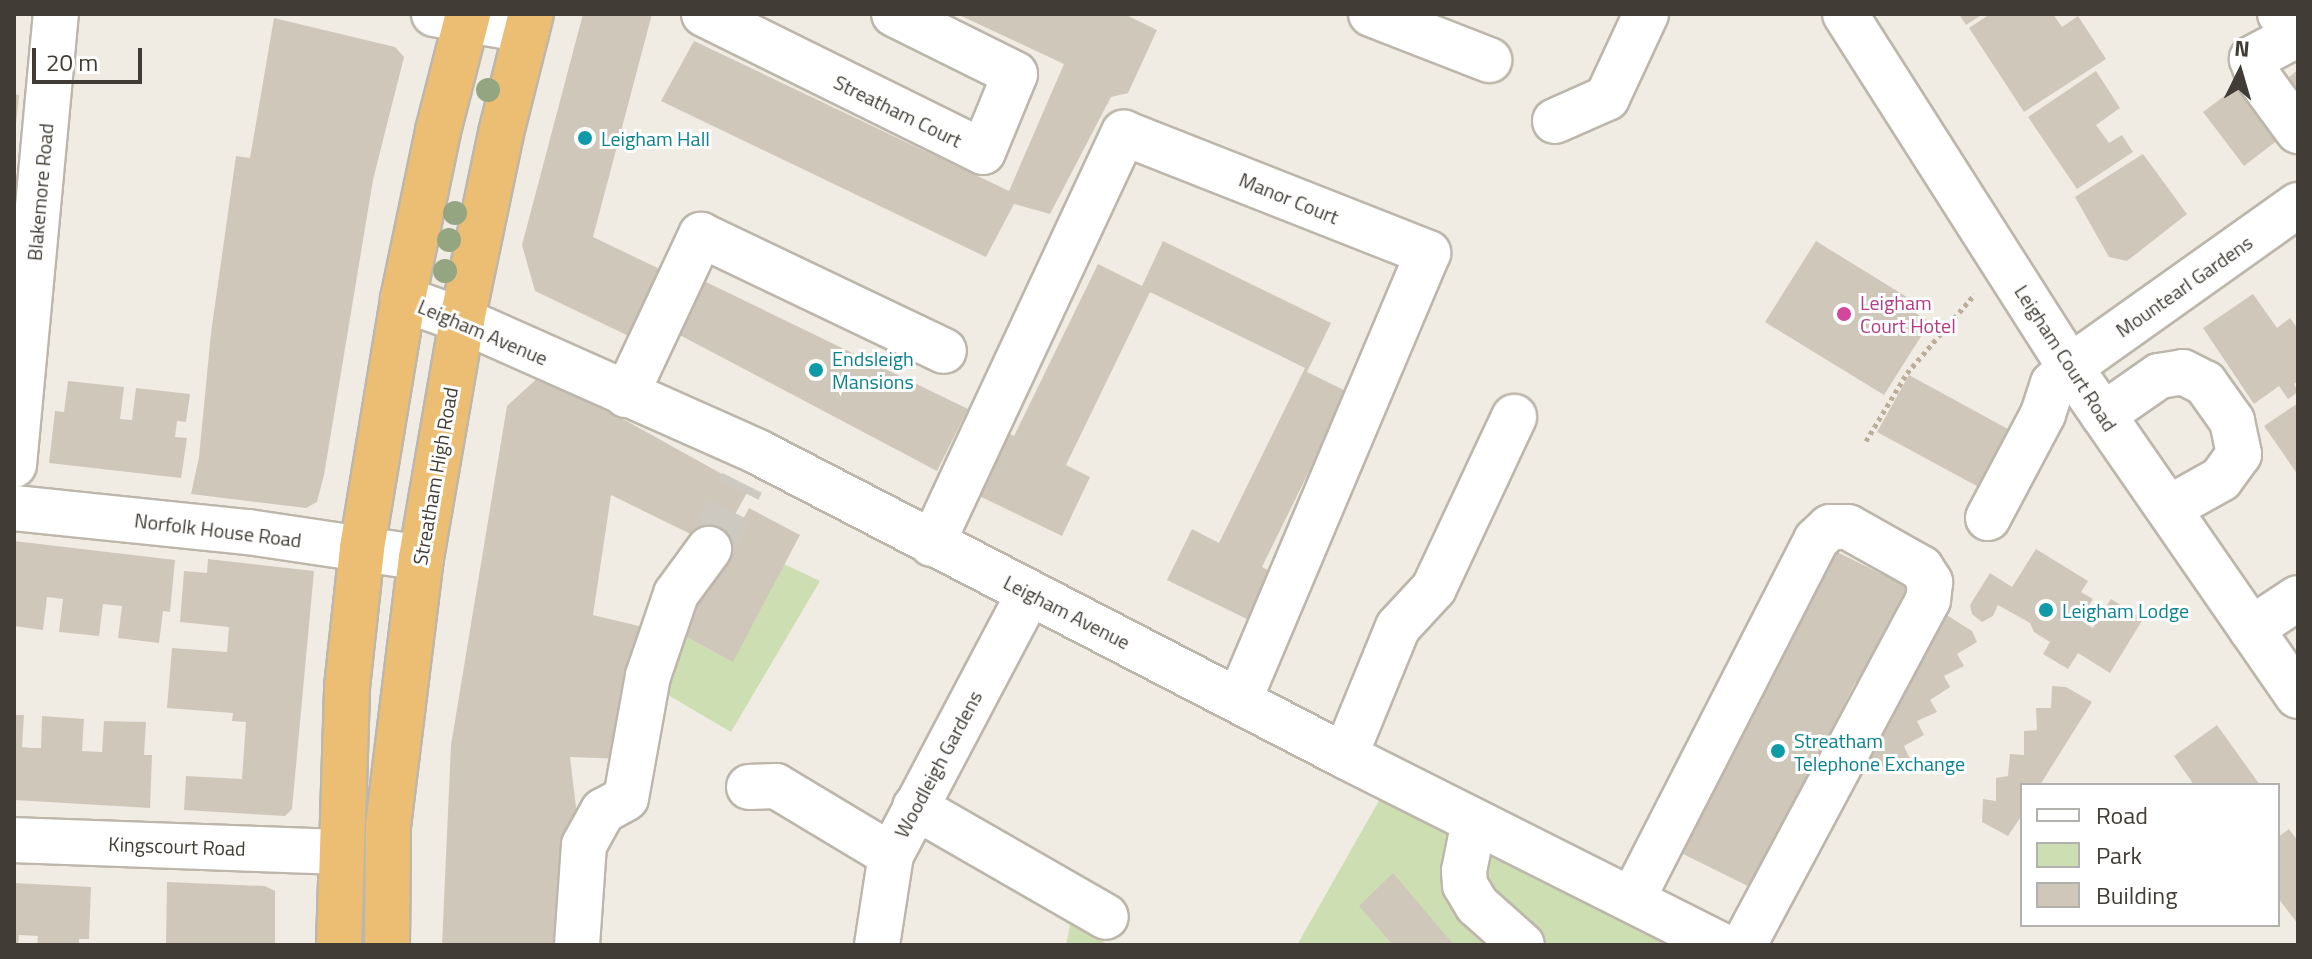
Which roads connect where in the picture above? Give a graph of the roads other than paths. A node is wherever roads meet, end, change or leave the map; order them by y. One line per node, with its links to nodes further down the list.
1 (56, 14): 21 (street, Blakemore Road)
2 (704, 14): 3 (street, Streatham Court)
3 (894, 14)
4 (1371, 14): 10 (street)
5 (1646, 14): 11 (street)
6 (1845, 14): 17 (street, Leigham Court Road)
7 (2280, 14): 12 (street)
8 (456, 16): 9 (street); 14 (highway)
9 (529, 22): 15 (highway, Streatham High Road)
10 (1489, 60)
11 (1555, 121)
12 (2298, 131)
13 (2298, 205): 17 (street, Mountearl Gardens)
14 (403, 299): 15 (street, Leigham Avenue); 26 (highway)
15 (462, 320): 18 (street, Leigham Avenue); 28 (highway, Streatham High Road)
16 (944, 351): 18 (street)
17 (2070, 367): 19 (street, Leigham Court Road); 24 (street)
18 (626, 395): 25 (street, Leigham Avenue)
19 (2103, 415): 23 (street, Leigham Court Road); 23 (street)
20 (1514, 417): 34 (street)
21 (14, 465)
22 (14, 508): 26 (street, Norfolk House Road)
23 (2169, 508): 31 (street, Leigham Court Road)
24 (1988, 518)
25 (932, 544): 29 (street, Leigham Avenue); 33 (street, Manor Court)
26 (362, 548): 28 (street, Norfolk House Road); 39 (highway)
27 (709, 549): 45 (street)
28 (421, 558): 44 (highway, Streatham High Road)
29 (1029, 593): 33 (street, Leigham Avenue); 36 (street, Woodleigh Gardens)
30 (2298, 598): 31 (street)
31 (2251, 629): 32 (street, Leigham Court Road)
32 (2298, 696)
33 (1240, 699): 34 (street, Leigham Avenue)
34 (1345, 756): 37 (street, Leigham Avenue)
35 (749, 787): 40 (street)
36 (915, 807): 40 (street, Woodleigh Gardens); 42 (street)
37 (1474, 821): 41 (street, Leigham Avenue); 47 (street)
38 (14, 840): 39 (street, Kingscourt Road)
39 (339, 852): 43 (highway)
40 (891, 855): 46 (street, Woodleigh Gardens)
41 (1632, 900): 48 (street, Leigham Avenue); 49 (street)
42 (1106, 917)
43 (339, 945)
44 (387, 945)
45 (577, 945)
46 (877, 945)
47 (1522, 945)
48 (1721, 945)
49 (1744, 945)

